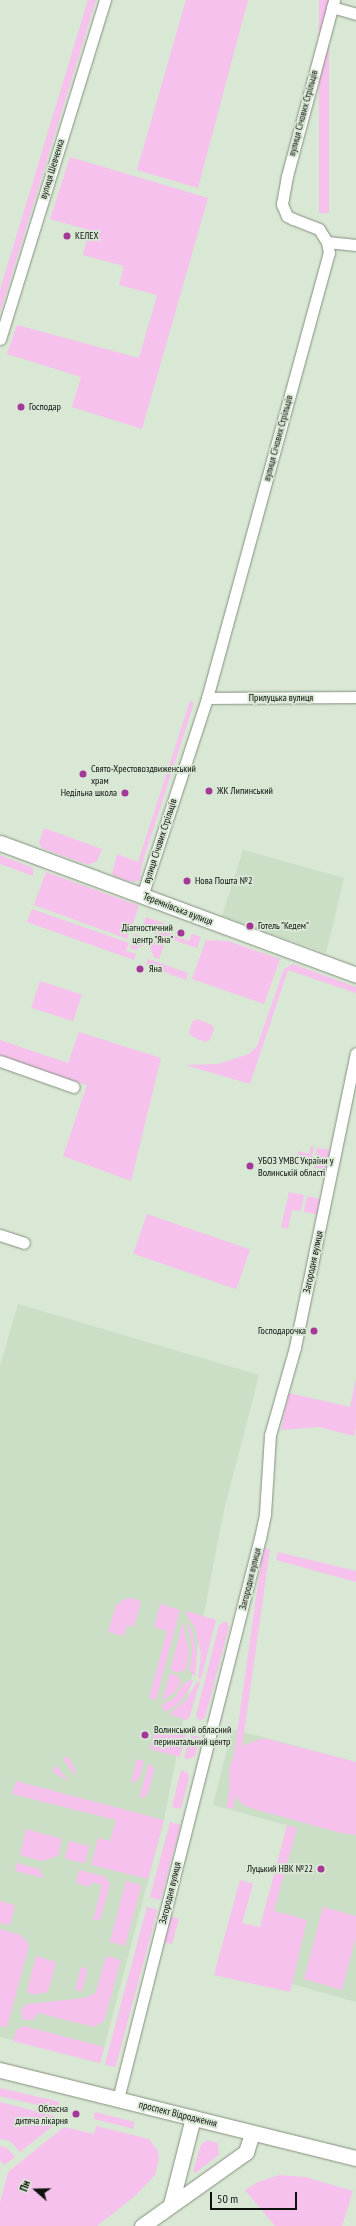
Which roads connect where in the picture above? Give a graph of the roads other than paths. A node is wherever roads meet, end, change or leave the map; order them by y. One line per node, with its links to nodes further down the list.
1 (105, 0): 6 (street, вулиця Шевченка)
2 (333, 4): 3 (street); 4 (street, вулиця Січових Стрільців)
3 (356, 14)
4 (327, 242): 5 (street); 7 (street, вулиця Січових Стрільців)
5 (356, 245)
6 (0, 339)
7 (207, 698): 8 (street, Прилуцька вулиця); 10 (street, вулиця Січових Стрільців)
8 (356, 698)
9 (0, 843): 10 (street, Теремнівська вулиця)
10 (142, 896): 11 (street, Теремнівська вулиця)
11 (356, 976)
12 (356, 1053): 18 (street, Загородня вулиця)
13 (0, 1061): 14 (street)
14 (74, 1087)
15 (0, 1235): 16 (street)
16 (24, 1243)
17 (0, 2070): 18 (street, проспект Відродження)
18 (118, 2099): 19 (street, проспект Відродження)
19 (193, 2118): 20 (street, проспект Відродження); 22 (street)
20 (252, 2133): 21 (street, проспект Відродження); 22 (street)
21 (356, 2158)
22 (171, 2204): 23 (street)
23 (142, 2226)

